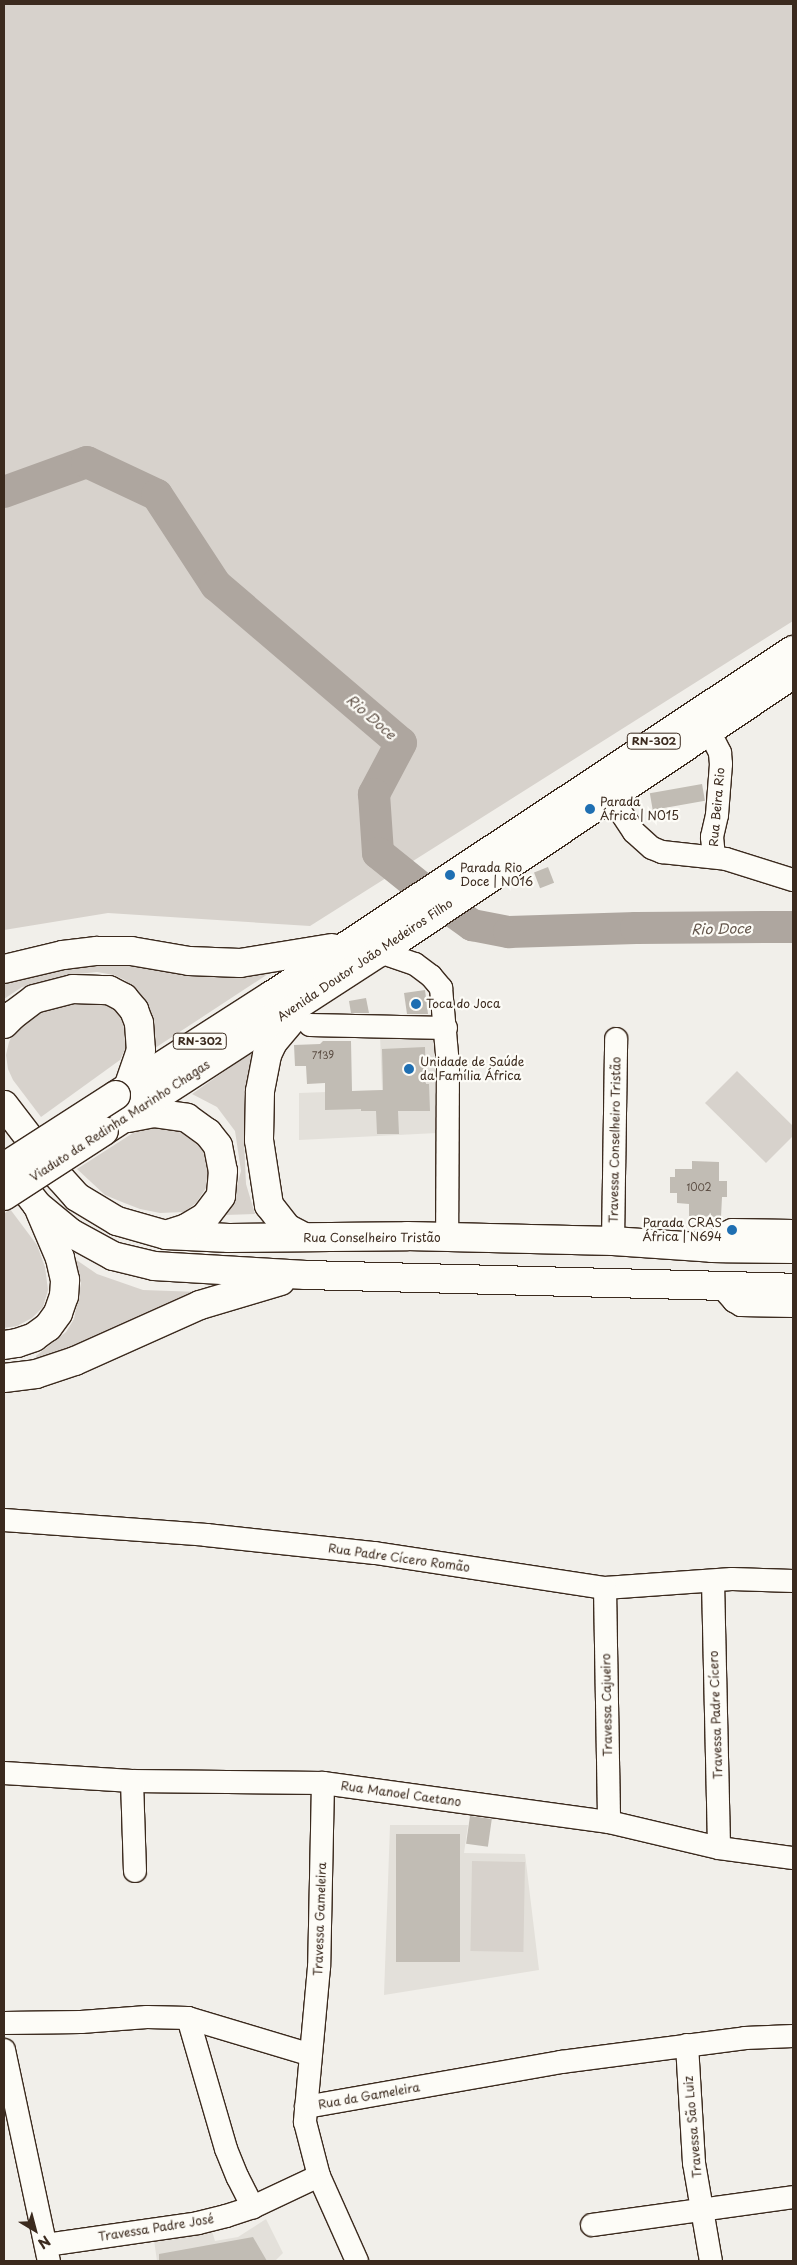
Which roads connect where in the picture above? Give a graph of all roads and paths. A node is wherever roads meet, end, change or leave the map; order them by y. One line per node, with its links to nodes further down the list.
1 (793, 650): 5 (main road, Avenida Doutor João Medeiros Filho / RN-302)
2 (793, 674): 3 (main road, Avenida Doutor João Medeiros Filho / RN-302)
3 (709, 731): 4 (main road, Avenida Doutor João Medeiros Filho / RN-302); 6 (street, Rua Beira Rio)
4 (610, 796): 5 (main road, Avenida Doutor João Medeiros Filho / RN-302); 6 (street)
5 (518, 844): 8 (main road, Avenida Doutor João Medeiros Filho / RN-302)
6 (714, 857): 7 (street)
7 (793, 880)
8 (383, 940): 9 (main road, Avenida Doutor João Medeiros Filho / RN-302); 14 (street)
9 (350, 956): 10 (main road); 11 (main road, Avenida Doutor João Medeiros Filho / RN-302); 15 (main road, Avenida Doutor João Medeiros Filho / RN-302); 25 (main road)
10 (4, 969)
11 (272, 995): 18 (main road, Viaduto da Redinha Marinho Chagas / RN-302)
12 (4, 1024): 18 (main road)
13 (310, 1025): 14 (street)
14 (446, 1028): 26 (street)
15 (262, 1029): 18 (main road, Viaduto da Redinha Marinho Chagas / RN-302)
16 (616, 1039): 27 (street, Travessa Conselheiro Tristão)
17 (4, 1105): 24 (main road, Rua Conselheiro Tristão)
18 (118, 1108): 20 (main road, Viaduto da Redinha Marinho Chagas / RN-302, bridge); 21 (main road, Viaduto da Redinha Marinho Chagas / RN-302, bridge); 24 (main road)
19 (4, 1162): 22 (main road)
20 (4, 1167)
21 (4, 1196)
22 (37, 1205): 30 (main road); 34 (main road)
23 (793, 1231): 28 (street)
24 (166, 1235): 25 (main road, Rua Conselheiro Tristão)
25 (304, 1237): 26 (main road, Rua Conselheiro Tristão)
26 (447, 1238): 27 (main road, Rua Conselheiro Tristão)
27 (613, 1241): 28 (main road, Rua Conselheiro Tristão)
28 (712, 1248): 29 (main road, Rua Conselheiro Tristão)
29 (793, 1249)
30 (306, 1275): 31 (main road); 35 (main road)
31 (721, 1286): 32 (main road); 33 (street)
32 (793, 1288)
33 (793, 1306)
34 (4, 1344)
35 (4, 1378)
36 (4, 1520): 39 (street, Rua Padre Cícero Romão)
37 (793, 1580): 38 (street, Rua Padre Cícero Romão)
38 (713, 1581): 39 (street, Rua Padre Cícero Romão); 44 (street, Travessa Padre Cícero)
39 (605, 1588): 43 (street, Travessa Cajueiro)
40 (4, 1773): 41 (street, Rua Manoel Caetano)
41 (132, 1781): 42 (street, Rua Manoel Caetano); 46 (street)
42 (323, 1783): 43 (street, Rua Manoel Caetano); 52 (street, Travessa Gameleira)
43 (609, 1822): 44 (street, Rua Manoel Caetano)
44 (719, 1848): 45 (street, Rua Manoel Caetano)
45 (793, 1858)
46 (135, 1871)
47 (188, 2018): 48 (street); 52 (street); 56 (street)
48 (4, 2023)
49 (793, 2036): 50 (street, Rua da Gameleira)
50 (686, 2045): 53 (street, Rua da Gameleira); 57 (street, Travessa São Luiz)
51 (4, 2050): 59 (street)
52 (311, 2054): 53 (street, Rua da Gameleira)
53 (306, 2107): 54 (street)
54 (319, 2176): 56 (street, Travessa Padre José); 60 (street)
55 (793, 2197): 57 (street)
56 (253, 2207): 59 (street, Travessa Padre José)
57 (702, 2208): 58 (street); 61 (street, Travessa São Luiz)
58 (592, 2225)
59 (48, 2253)
60 (357, 2261)
61 (711, 2261)

